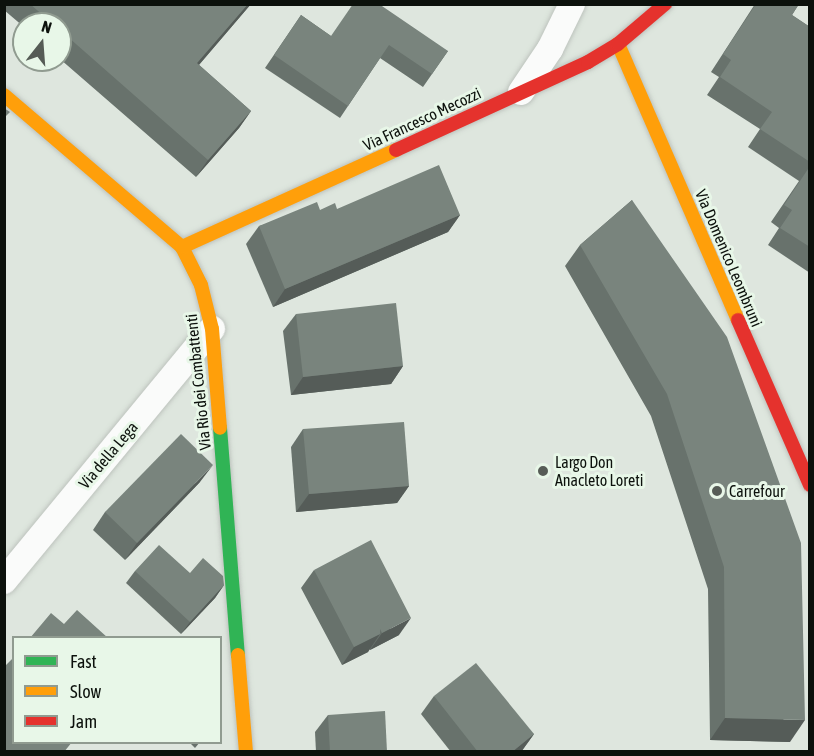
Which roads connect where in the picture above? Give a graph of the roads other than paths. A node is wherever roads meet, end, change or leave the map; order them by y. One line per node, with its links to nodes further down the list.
1 (572, 4): 4 (street)
2 (665, 4): 3 (street, Via Francesco Mecozzi)
3 (618, 44): 4 (street, Via Francesco Mecozzi); 8 (street, Via Domenico Leombruni)
4 (521, 92): 6 (street, Via Francesco Mecozzi)
5 (4, 95): 6 (street, Via Rio dei Combattenti)
6 (183, 247): 7 (street, Via Rio dei Combattenti)
7 (212, 329): 9 (street, Via della Lega); 10 (street, Via Rio dei Combattenti)
8 (810, 485)
9 (4, 580)
10 (246, 752)

